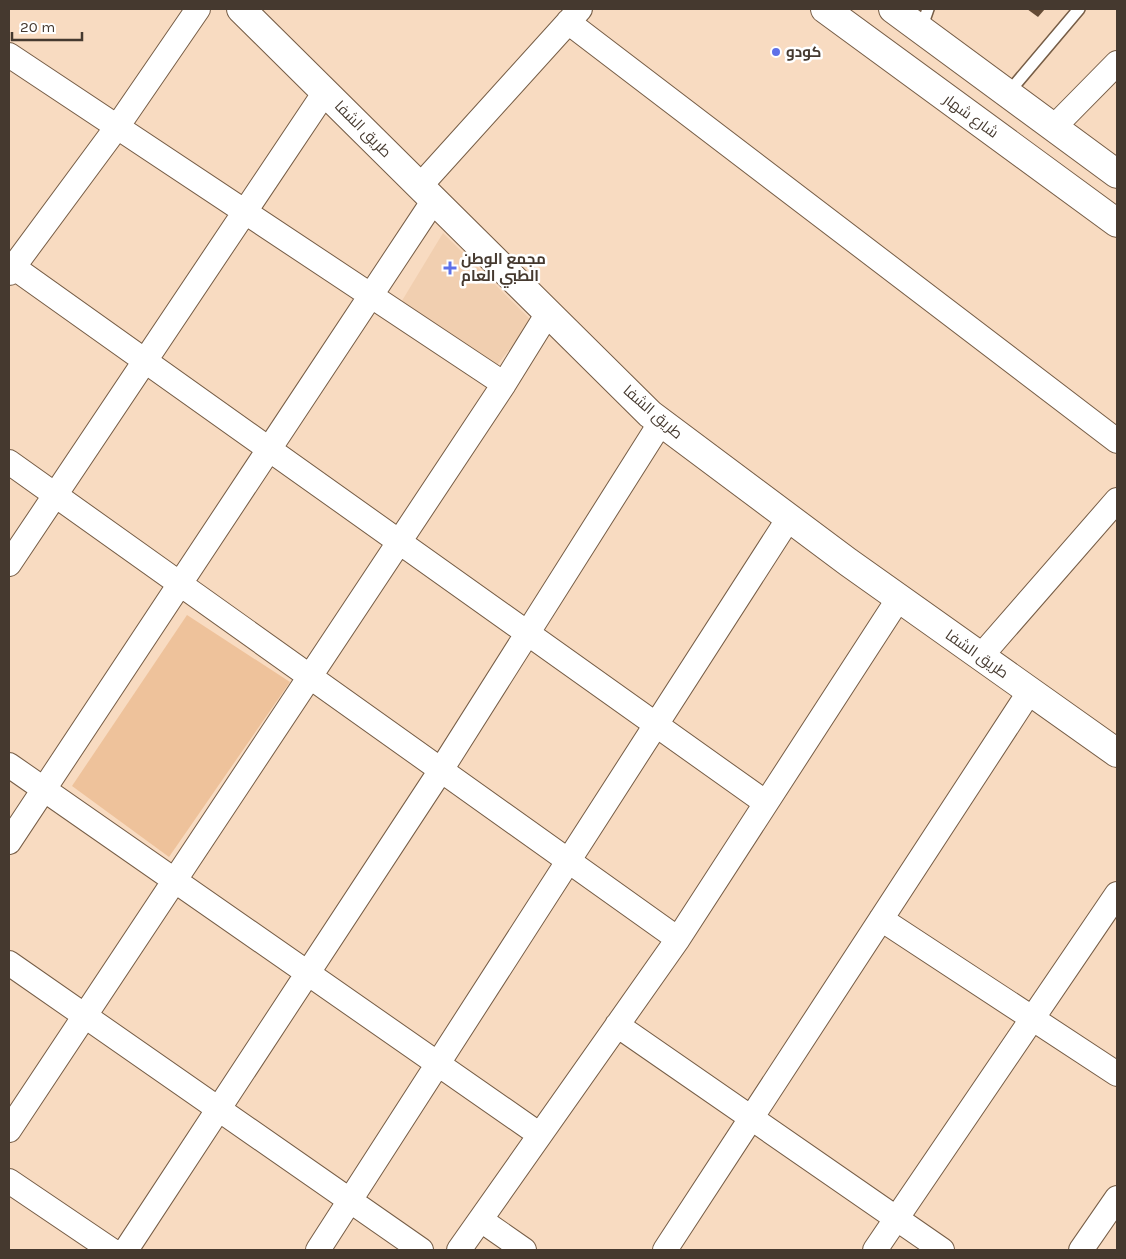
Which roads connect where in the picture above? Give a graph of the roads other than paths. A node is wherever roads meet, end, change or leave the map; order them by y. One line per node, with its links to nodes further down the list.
1 (198, 9): 12 (street)
2 (241, 9): 10 (street, طريق الشفا)
3 (825, 9): 17 (street, شارع شهار)
4 (893, 9): 7 (street)
5 (1079, 9): 11 (lane)
6 (574, 16): 15 (street); 24 (street)
7 (924, 19): 11 (street)
8 (9, 55): 12 (street)
9 (1117, 63): 13 (street)
10 (325, 92): 15 (street, طريق الشفا); 16 (street)
11 (1008, 93): 13 (street)
12 (117, 127): 16 (street); 18 (street)
13 (1054, 127): 14 (street)
14 (1117, 174)
15 (427, 193): 19 (street); 20 (street, طريق الشفا)
16 (245, 212): 19 (street); 21 (street)
17 (1117, 222)
18 (10, 268): 21 (street)
19 (372, 296): 22 (street); 25 (street)
20 (548, 313): 22 (street); 23 (street, طريق الشفا)
21 (146, 361): 25 (street); 27 (street)
22 (504, 384): 30 (street)
23 (661, 422): 29 (street, طريق الشفا); 34 (street)
24 (1117, 441)
25 (270, 449): 30 (street); 32 (street)
26 (9, 462): 27 (street)
27 (55, 494): 31 (street); 32 (street)
28 (1117, 500): 35 (street)
29 (789, 518): 33 (street, طريق الشفا); 38 (street)
30 (400, 542): 34 (street); 36 (street)
31 (9, 564)
32 (180, 584): 36 (street); 42 (street)
33 (899, 598): 35 (street, طريق الشفا); 43 (street)
34 (528, 633): 38 (street); 41 (street)
35 (981, 656): 37 (street, طريق الشفا)
36 (310, 676): 41 (street); 46 (street)
37 (1030, 691): 39 (street, طريق الشفا); 48 (street)
38 (656, 724): 43 (street); 45 (street)
39 (1117, 753)
40 (9, 765): 42 (street)
41 (441, 770): 45 (street); 51 (street)
42 (44, 789): 44 (street); 46 (street)
43 (766, 803): 49 (street)
44 (9, 842)
45 (568, 861): 49 (street); 55 (street)
46 (175, 880): 51 (street); 52 (street)
47 (1117, 894): 53 (street)
48 (881, 919): 53 (street); 58 (street)
49 (678, 939): 54 (street)
50 (9, 963): 52 (street)
51 (308, 973): 55 (street); 57 (street)
52 (85, 1016): 57 (street); 59 (street)
53 (1034, 1019): 56 (street); 64 (street)
54 (617, 1025): 58 (street); 60 (street)
55 (438, 1064): 60 (street); 63 (street)
56 (1117, 1074)
57 (218, 1109): 63 (street); 67 (street)
58 (751, 1118): 64 (street); 72 (street)
59 (9, 1130)
60 (540, 1135): 65 (street)
61 (9, 1181): 66 (street)
62 (1117, 1198): 75 (street)
63 (350, 1201): 68 (street); 69 (street)
64 (897, 1219): 73 (street); 74 (street)
65 (480, 1220): 70 (street); 71 (street)
66 (111, 1250)
67 (126, 1250)
68 (318, 1250)
69 (421, 1250)
70 (459, 1250)
71 (524, 1250)
72 (665, 1250)
73 (875, 1250)
74 (942, 1250)
75 (1081, 1250)

